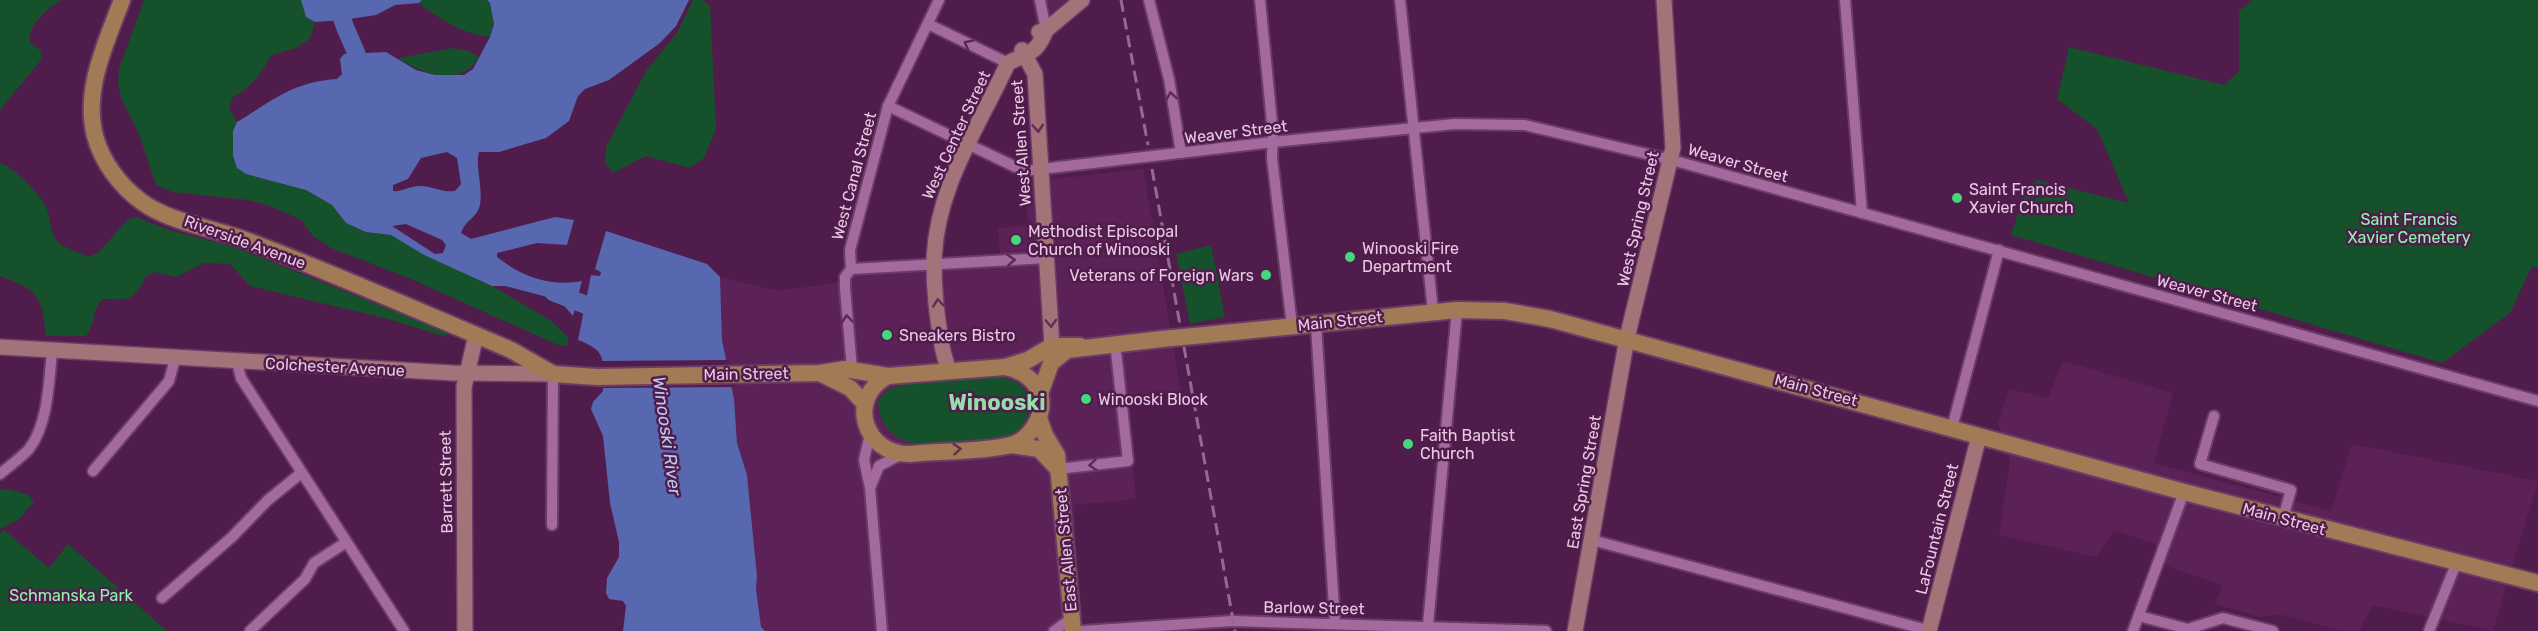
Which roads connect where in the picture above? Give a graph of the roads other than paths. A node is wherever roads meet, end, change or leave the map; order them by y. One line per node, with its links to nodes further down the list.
1 (122, 0): 29 (main road, Riverside Avenue)
2 (939, 0): 10 (street, West Canal Street)
3 (1040, 0): 11 (street)
4 (1082, 0): 11 (street, West Center Street)
5 (1149, 0): 17 (street, one-way to 5)
6 (1260, 0): 15 (street)
7 (1400, 0): 14 (street)
8 (1664, 0): 18 (street, West Spring Street)
9 (1845, 0): 20 (street)
10 (928, 24): 12 (street, one-way to 10); 13 (street, West Canal Street)
11 (1046, 30): 12 (street, West Center Street)
12 (1018, 57): 16 (street, West Center Street); 19 (street, West Allen Street, one-way to 19)
13 (888, 106): 16 (street, Weaver Street); 24 (street, West Canal Street)
14 (1414, 128): 15 (street, Weaver Street); 18 (street, Weaver Street); 26 (street)
15 (1273, 142): 17 (street, Weaver Street); 28 (street)
16 (968, 145): 19 (street, Weaver Street); 23 (street, West Center Street)
17 (1181, 153): 19 (street, Weaver Street)
18 (1672, 160): 20 (street, Weaver Street); 30 (street, West Spring Street)
19 (1041, 169): 22 (street, West Allen Street)
20 (1862, 213): 21 (street, Weaver Street)
21 (1999, 250): 47 (street, Weaver Street); 51 (street)
22 (1047, 258): 23 (street, one-way to 22); 32 (street, West Allen Street, one-way to 32)
23 (934, 265): 24 (street); 38 (street, West Center Street, one-way to 23)
24 (851, 269): 40 (street, West Canal Street, one-way to 24)
25 (1457, 310): 26 (main road, Main Street); 30 (main road, Main Street); 72 (street)
26 (1433, 311): 27 (main road, Main Street)
27 (1316, 324): 28 (main road, Main Street); 70 (street)
28 (1292, 326): 31 (main road, Main Street, bridge)
29 (476, 335): 41 (street, Barrett Street); 43 (main road, Riverside Avenue)
30 (1628, 338): 51 (main road, Main Street); 64 (street, East Spring Street)
31 (1115, 342): 33 (main road, Main Street); 56 (street, one-way to 56)
32 (1052, 346): 33 (main road, Main Street); 39 (main road, Main Street)
33 (1080, 346): 46 (main road, Main Street)
34 (0, 347): 35 (street, Colchester Avenue)
35 (52, 352): 36 (street, Colchester Avenue); 58 (street)
36 (175, 358): 37 (street, Colchester Avenue); 57 (street)
37 (237, 362): 41 (street, Colchester Avenue); 59 (street)
38 (947, 366): 39 (main road, Main Street); 45 (main road, Main Street)
39 (1005, 367): 46 (main road)
40 (852, 369): 42 (main road, Main Street); 45 (main road, Main Street)
41 (465, 373): 43 (street, Colchester Avenue); 75 (street, Barrett Street)
42 (820, 373): 44 (main road, Main Street); 48 (main road, Main Street)
43 (553, 374): 44 (main road, Colchester Avenue); 63 (street)
44 (671, 375)
45 (888, 376): 48 (main road)
46 (1040, 394): 50 (main road, Main Street)
47 (2538, 401)
48 (865, 404): 52 (main road)
49 (2214, 416): 62 (street)
50 (1039, 418): 54 (main road); 56 (main road, East Allen Street)
51 (1952, 428): 53 (main road, Main Street)
52 (870, 434): 55 (main road); 60 (street)
53 (1979, 436): 61 (main road, Main Street); 81 (street, LaFountain Street)
54 (1011, 444): 55 (main road, one-way to 54); 56 (main road, East Allen Street)
55 (903, 454): 60 (street)
56 (1058, 469): 71 (main road, East Allen Street)
57 (93, 471)
58 (0, 474)
59 (300, 474): 65 (street); 68 (street)
60 (870, 488): 76 (street)
61 (2184, 492): 62 (main road, Main Street); 69 (street)
62 (2283, 518): 66 (main road, Main Street)
63 (552, 525)
64 (1592, 540): 80 (street, East Spring Street); 81 (street)
65 (345, 543): 73 (street); 74 (street)
66 (2456, 564): 67 (main road, Main Street); 84 (street)
67 (2538, 583)
68 (162, 598)
69 (2139, 616): 82 (street); 83 (street)
70 (1335, 623): 72 (street, Barlow Street); 78 (street, Barlow Street)
71 (1072, 624): 77 (street)
72 (1428, 625): 79 (street, Barlow Street)
73 (249, 631)
74 (404, 631)
75 (465, 631)
76 (882, 631)
77 (1054, 631)
78 (1082, 631)
79 (1546, 631)
80 (1575, 631)
81 (1930, 631)
82 (2133, 631)
83 (2273, 631)
84 (2429, 631)

